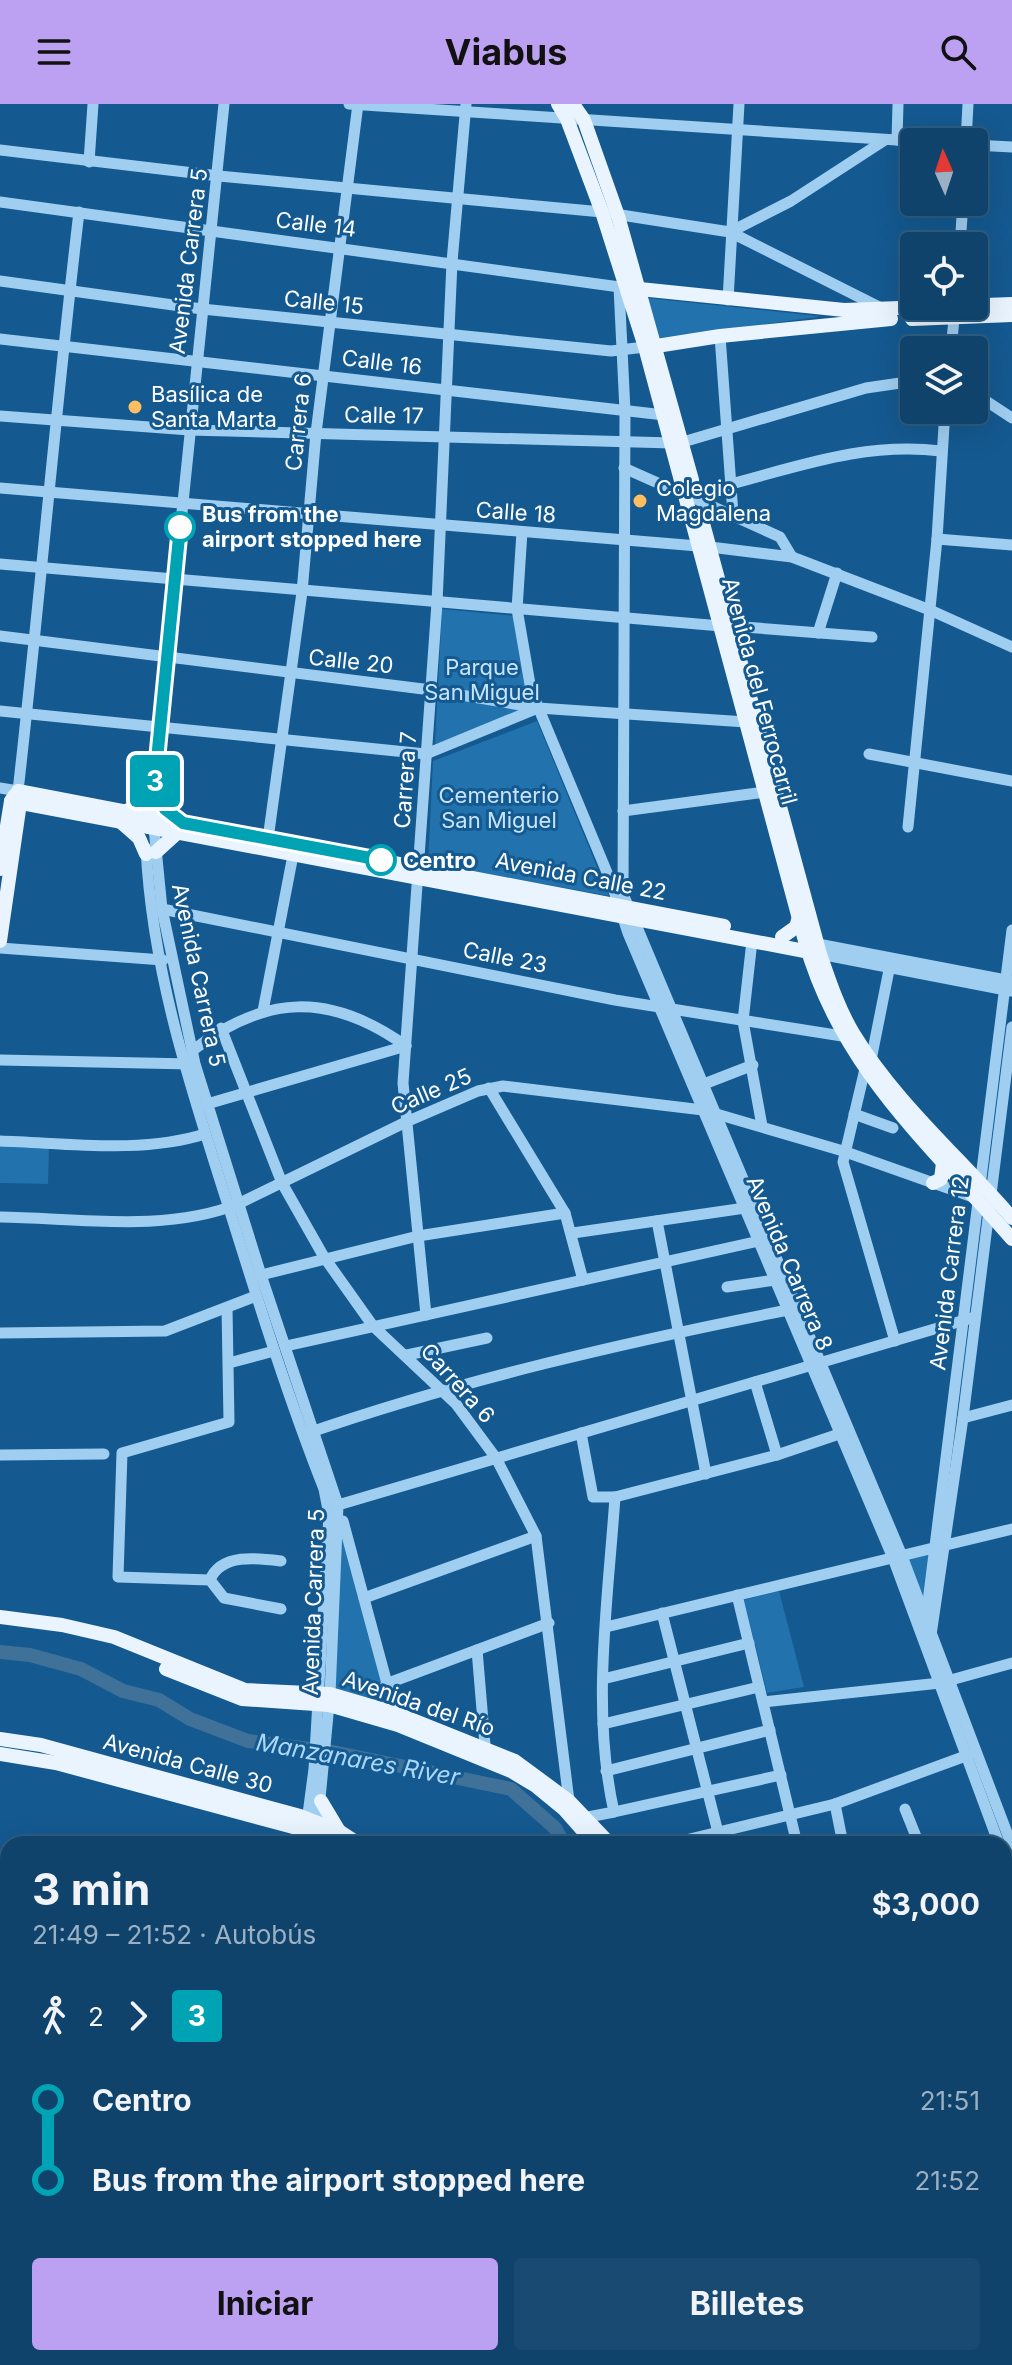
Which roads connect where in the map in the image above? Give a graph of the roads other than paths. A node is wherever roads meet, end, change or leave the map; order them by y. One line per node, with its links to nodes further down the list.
1 (93, 104): 20 (street)
2 (224, 104): 21 (street, Avenida Carrera 5)
3 (349, 104): 4 (street)
4 (358, 104): 10 (street); 22 (street, Carrera 6)
5 (558, 104): 11 (main road, Avenida del Ferrocarril)
6 (573, 104): 12 (main road, Avenida del Ferrocarril)
7 (739, 104): 14 (street)
8 (898, 104): 15 (street)
9 (968, 104): 13 (street)
10 (465, 108): 11 (street); 23 (street, Carrera 7)
11 (567, 119): 12 (street); 26 (main road, Avenida del Ferrocarril)
12 (584, 120): 14 (street); 27 (main road, Avenida del Ferrocarril)
13 (967, 128)
14 (737, 131): 15 (street); 29 (street)
15 (892, 140): 16 (street); 29 (street)
16 (900, 140)
17 (988, 146): 18 (street)
18 (1012, 147)
19 (0, 150): 20 (street)
20 (89, 162): 21 (street)
21 (219, 176): 22 (street); 28 (street, Avenida Carrera 5)
22 (349, 188): 23 (street); 30 (street, Carrera 6)
23 (459, 199): 26 (street); 31 (street, Carrera 7)
24 (0, 202): 25 (street, Calle 14)
25 (79, 212): 28 (street, Calle 14); 34 (street)
26 (602, 212): 27 (street); 33 (main road, Avenida del Ferrocarril)
27 (618, 216): 29 (street); 33 (main road, Avenida del Ferrocarril)
28 (214, 231): 30 (street, Calle 14); 38 (street, Avenida Carrera 5)
29 (730, 232): 35 (street); 39 (street)
30 (341, 247): 31 (street, Calle 14); 44 (street, Carrera 6)
31 (452, 262): 33 (street, Calle 14); 45 (street, Carrera 7)
32 (0, 281): 34 (street, Calle 15)
33 (628, 288): 35 (main road); 49 (main road, Avenida del Ferrocarril); 50 (street)
34 (70, 290): 38 (street, Calle 15); 48 (street)
35 (728, 300): 39 (main road)
36 (1012, 304): 37 (main road)
37 (988, 307)
38 (202, 309): 44 (street, Calle 15); 51 (street, Avenida Carrera 5)
39 (884, 309): 40 (main road)
40 (900, 309)
41 (988, 313): 42 (main road)
42 (1012, 315)
43 (900, 316): 46 (main road)
44 (330, 323): 45 (street, Calle 15); 52 (street, Carrera 6)
45 (448, 335): 50 (street, Calle 15); 54 (street, Carrera 7)
46 (720, 336): 49 (main road); 63 (street)
47 (0, 339): 48 (street, Calle 16)
48 (63, 346): 51 (street, Calle 16); 60 (street)
49 (651, 346): 50 (street, Calle 15); 57 (main road, Avenida del Ferrocarril); 66 (main road, Avenida del Ferrocarril)
50 (622, 352): 56 (street)
51 (196, 360): 52 (street, Calle 16); 62 (street, Avenida Carrera 5)
52 (323, 375): 54 (street, Calle 16); 64 (street, Carrera 6)
53 (900, 383): 63 (street, Calle 17)
54 (446, 390): 56 (street, Calle 16); 65 (street, Carrera 7)
55 (988, 402): 59 (street)
56 (625, 411): 57 (street, Calle 16); 67 (street)
57 (664, 415): 66 (main road, Avenida del Ferrocarril)
58 (0, 416): 60 (street, Calle 17)
59 (1012, 418)
60 (54, 420): 62 (street, Calle 17); 72 (street)
61 (944, 424): 68 (street)
62 (190, 430): 64 (street, Calle 17); 74 (street, Avenida Carrera 5)
63 (728, 430): 66 (street, Calle 17); 70 (street)
64 (316, 433): 65 (street, Calle 17); 75 (street, Carrera 6)
65 (444, 436): 67 (street, Calle 17); 77 (street, Carrera 7)
66 (678, 442): 67 (street, Calle 17); 73 (main road, Avenida del Ferrocarril)
67 (625, 443): 69 (street)
68 (941, 451): 70 (street); 79 (street)
69 (624, 468): 73 (street); 80 (street)
70 (731, 484): 76 (street)
71 (0, 488): 72 (street, Calle 18)
72 (48, 492): 74 (street, Calle 18); 85 (street)
73 (691, 497): 76 (street); 82 (main road, Avenida del Ferrocarril)
74 (182, 501): 75 (street, Calle 18); 87 (street, Avenida Carrera 5)
75 (309, 514): 77 (street, Calle 18); 88 (street, Carrera 6)
76 (733, 514): 83 (street)
77 (441, 526): 78 (street, Calle 18); 89 (street, Carrera 7)
78 (522, 532): 80 (street, Calle 18); 90 (street)
79 (937, 539): 81 (street); 91 (street)
80 (622, 540): 82 (street, Calle 18); 92 (street)
81 (1012, 545)
82 (704, 546): 83 (street, Calle 18); 93 (main road, Avenida del Ferrocarril)
83 (792, 557): 86 (street, Calle 18)
84 (0, 564): 85 (street)
85 (44, 568): 87 (street); 97 (street)
86 (837, 573): 91 (street, Calle 18); 94 (street)
87 (174, 579): 88 (street); 99 (street, Avenida Carrera 5)
88 (302, 592): 89 (street); 100 (street, Carrera 6)
89 (437, 603): 90 (street); 101 (street, Carrera 7)
90 (517, 609): 92 (street); 102 (street)
91 (930, 610): 98 (street, Calle 18); 111 (street)
92 (624, 618): 93 (street); 104 (street)
93 (726, 626): 94 (street); 106 (main road, Avenida del Ferrocarril); 138 (main road, Avenida del Ferrocarril)
94 (818, 633): 96 (street)
95 (0, 636): 97 (street, Calle 20)
96 (872, 637)
97 (36, 641): 99 (street, Calle 20); 105 (street)
98 (1012, 647)
99 (167, 658): 100 (street, Calle 20); 107 (street, Avenida Carrera 5)
100 (291, 674): 101 (street, Calle 20); 108 (street, Carrera 6)
101 (431, 690): 102 (street, Calle 20); 109 (street, Carrera 7)
102 (538, 708): 104 (street, Calle 20); 109 (street); 128 (street)
103 (0, 711): 105 (street)
104 (623, 712): 106 (street, Calle 20); 117 (street)
105 (26, 715): 107 (street); 116 (street)
106 (746, 722): 115 (main road, Avenida del Ferrocarril)
107 (160, 728): 108 (street); 114 (street, Avenida Carrera 5)
108 (283, 739): 109 (street); 122 (street, Carrera 6)
109 (426, 754): 126 (street, Carrera 7)
110 (869, 754): 111 (street)
111 (916, 763): 112 (street); 120 (street)
112 (1012, 781)
113 (0, 788): 116 (street, Avenida Calle 22)
114 (154, 790): 118 (main road); 119 (street, Avenida Carrera 5); 121 (main road)
115 (765, 792): 117 (street); 129 (main road, Avenida del Ferrocarril)
116 (12, 799): 118 (main road, Avenida Calle 22); 125 (main road); 134 (main road)
117 (623, 811): 128 (street)
118 (121, 817): 119 (main road, Avenida Calle 22); 123 (main road)
119 (149, 822): 121 (main road, Avenida Calle 22); 123 (street, Avenida Carrera 5)
120 (908, 827)
121 (180, 828): 122 (main road, Avenida Calle 22); 123 (main road); 124 (main road, Avenida Calle 22)
122 (268, 839): 126 (main road, Avenida Calle 22)
123 (151, 853): 127 (street, Avenida Carrera 5); 139 (street, Avenida Carrera 5)
124 (293, 855): 126 (main road, Avenida Calle 22); 132 (street)
125 (0, 869)
126 (419, 873): 128 (main road, Avenida Calle 22); 140 (street, Carrera 7)
127 (162, 909): 132 (street, Calle 23); 141 (street, Avenida Carrera 5)
128 (625, 912): 130 (main road, Avenida Calle 22); 133 (main road, Avenida Calle 22); 136 (street, Avenida Carrera 8); 144 (street, Avenida Carrera 8)
129 (799, 917): 133 (main road); 138 (main road, Avenida del Ferrocarril)
130 (658, 924): 135 (main road, Avenida Calle 22); 136 (street)
131 (1012, 930): 143 (street, Avenida Carrera 12)
132 (278, 932): 140 (street, Calle 23); 145 (street)
133 (782, 937): 138 (main road, Avenida Calle 22)
134 (0, 941)
135 (752, 941): 138 (main road, Avenida Calle 22); 146 (street)
136 (645, 946): 144 (street, Avenida Carrera 8)
137 (0, 948): 139 (street)
138 (812, 948): 142 (street, Avenida Calle 22); 143 (street, Avenida Calle 22); 149 (main road, Avenida del Ferrocarril); 153 (main road, Avenida del Ferrocarril)
139 (157, 959): 141 (street); 152 (street, Avenida Carrera 5)
140 (413, 959): 144 (street, Calle 23); 150 (street, Carrera 7)
141 (172, 960): 152 (street, Avenida Carrera 5)
142 (890, 965): 143 (street, Avenida Calle 22); 153 (street)
143 (1009, 985): 171 (street, Avenida Carrera 12)
144 (666, 1009): 146 (street, Calle 23); 156 (street, Avenida Carrera 8); 160 (street, Avenida Carrera 8)
145 (263, 1011): 148 (street); 150 (street)
146 (743, 1021): 149 (street, Calle 23); 154 (street)
147 (1012, 1027): 155 (street, Avenida Carrera 12)
148 (221, 1028): 152 (street); 158 (street, Carrera 6)
149 (842, 1036): 153 (main road, Avenida del Ferrocarril)
150 (406, 1046): 158 (street); 162 (street, Carrera 7)
151 (0, 1060): 152 (street)
152 (191, 1060): 159 (street, Avenida Carrera 5); 165 (street, Avenida Carrera 5)
153 (868, 1064): 161 (street); 168 (main road, Avenida del Ferrocarril); 171 (main road, Avenida del Ferrocarril)
154 (753, 1065): 156 (street); 163 (street)
155 (1009, 1082): 172 (street, Avenida Carrera 12)
156 (704, 1084): 160 (street, Avenida Carrera 8)
157 (489, 1088): 160 (street, Calle 25); 162 (street, Calle 25); 175 (street)
158 (245, 1092): 159 (street); 169 (street, Carrera 6)
159 (207, 1104): 173 (street, Avenida Carrera 5)
160 (709, 1112): 163 (street, Calle 25); 174 (street, Avenida Carrera 8); 204 (street, Avenida Carrera 8)
161 (854, 1114): 164 (street); 167 (street)
162 (406, 1122): 169 (street, Calle 25); 181 (street, Carrera 7)
163 (762, 1126): 167 (street, Calle 25)
164 (893, 1128)
165 (205, 1134): 166 (street); 173 (street, Avenida Carrera 5)
166 (0, 1141)
167 (843, 1151): 170 (street, Calle 25); 200 (street)
168 (943, 1163): 170 (main road); 172 (main road, Avenida del Ferrocarril)
169 (282, 1183): 173 (street, Calle 25); 184 (street, Carrera 6)
170 (933, 1183): 172 (street, Calle 25)
171 (981, 1183): 172 (main road, Avenida del Ferrocarril)
172 (984, 1196): 176 (main road, Avenida del Ferrocarril); 178 (main road, Avenida del Ferrocarril); 195 (street, Avenida Carrera 12)
173 (233, 1206): 177 (street, Calle 25); 186 (street, Avenida Carrera 5); 190 (street, Avenida Carrera 5)
174 (745, 1208): 179 (street); 183 (street, Avenida Carrera 8)
175 (565, 1213): 180 (street); 181 (street)
176 (990, 1213): 182 (main road, Avenida del Ferrocarril); 194 (street, Avenida Carrera 12)
177 (0, 1217)
178 (1012, 1218)
179 (657, 1221): 180 (street); 185 (street)
180 (573, 1233): 187 (street)
181 (418, 1236): 184 (street); 193 (street, Carrera 7)
182 (1012, 1239)
183 (759, 1241): 185 (street); 188 (street, Avenida Carrera 8)
184 (324, 1257): 186 (street); 196 (street, Carrera 6)
185 (665, 1261): 187 (street); 197 (street)
186 (261, 1275): 201 (street, Avenida Carrera 5)
187 (583, 1280): 193 (street)
188 (775, 1280): 189 (street); 192 (street, Avenida Carrera 8)
189 (727, 1287)
190 (256, 1296): 191 (street); 201 (street, Avenida Carrera 5)
191 (227, 1308): 198 (street); 203 (street)
192 (788, 1310): 197 (street); 204 (street, Avenida Carrera 8)
193 (426, 1315): 196 (street)
194 (975, 1317): 195 (street); 209 (street, Avenida Carrera 12)
195 (962, 1321): 200 (street); 222 (street, Avenida Carrera 12)
196 (373, 1326): 201 (street); 202 (street, Carrera 6)
197 (681, 1331): 206 (street); 207 (street)
198 (0, 1333)
199 (487, 1338): 202 (street)
200 (895, 1341): 204 (street)
201 (280, 1348): 203 (street); 211 (street, Avenida Carrera 5)
202 (407, 1355): 206 (street, Carrera 6)
203 (229, 1363): 225 (street)
204 (816, 1364): 205 (street); 210 (street, Avenida Carrera 8)
205 (755, 1382): 207 (street); 215 (street)
206 (443, 1389): 211 (street); 216 (street, Carrera 6)
207 (692, 1400): 212 (street); 217 (street)
208 (1012, 1405): 209 (street)
209 (963, 1418): 222 (street, Avenida Carrera 12)
210 (845, 1432): 215 (street); 223 (street, Avenida Carrera 8)
211 (308, 1433): 219 (street, Avenida Carrera 5); 244 (street, Avenida Carrera 5)
212 (581, 1433): 216 (street); 218 (street)
213 (104, 1454): 214 (street)
214 (0, 1455)
215 (777, 1455): 217 (street)
216 (496, 1458): 219 (street); 221 (street, Carrera 6)
217 (706, 1474): 218 (street)
218 (615, 1497): 234 (street)
219 (338, 1505): 227 (street); 244 (street, Avenida Carrera 5)
220 (1012, 1529): 222 (street)
221 (536, 1536): 227 (street); 232 (street, Carrera 6)
222 (940, 1546): 223 (street); 231 (street, Avenida Carrera 12); 235 (street, Avenida Carrera 12)
223 (897, 1557): 226 (street); 231 (street, Avenida Carrera 8); 235 (street, Avenida Carrera 8)
224 (281, 1561): 225 (street)
225 (210, 1580): 228 (street)
226 (737, 1595): 229 (street); 236 (street)
227 (364, 1598): 242 (street)
228 (281, 1609)
229 (662, 1613): 234 (street); 238 (street)
230 (0, 1617): 244 (main road, Avenida del Río)
231 (926, 1621): 235 (street, Avenida Carrera 12)
232 (549, 1623): 237 (street); 259 (street, Carrera 6)
233 (0, 1625): 244 (main road, Avenida del Río)
234 (606, 1627): 240 (street)
235 (929, 1638): 241 (street, Avenida Carrera 8)
236 (749, 1643): 238 (street); 243 (street)
237 (477, 1650): 242 (street); 254 (street)
238 (674, 1661): 240 (street); 246 (street)
239 (1012, 1663): 241 (street)
240 (603, 1679): 248 (street)
241 (944, 1682): 245 (street); 253 (street, Avenida Carrera 8)
242 (386, 1684): 247 (street)
243 (759, 1687): 245 (street); 246 (street)
244 (324, 1699): 247 (main road, Avenida del Río); 254 (main road, Avenida del Río); 258 (street, Avenida Carrera 5)
245 (763, 1702): 249 (street)
246 (685, 1705): 248 (street); 251 (street)
247 (395, 1713): 254 (main road, Avenida del Río)
248 (603, 1724): 255 (street)
249 (770, 1730): 251 (street); 256 (street)
250 (0, 1739): 263 (main road, Avenida Calle 30)
251 (696, 1748): 255 (street); 257 (street)
252 (0, 1754): 266 (main road, Avenida Calle 30)
253 (970, 1754): 260 (street); 276 (street); 277 (street)
254 (486, 1755): 259 (main road, Avenida del Río); 269 (main road, Avenida del Río)
255 (606, 1771): 262 (street)
256 (781, 1775): 257 (street); 265 (street)
257 (707, 1793): 262 (street); 271 (street)
258 (316, 1801): 263 (main road); 266 (street, Avenida Carrera 5); 268 (main road)
259 (569, 1801): 264 (main road, Avenida del Río)
260 (835, 1804): 265 (street); 274 (street)
261 (905, 1809): 275 (street)
262 (614, 1812): 264 (street)
263 (291, 1814): 266 (main road, Avenida Calle 30)
264 (588, 1817): 270 (main road, Avenida del Río)
265 (791, 1817): 272 (street); 273 (street)
266 (311, 1830): 267 (main road, Avenida Calle 30)
267 (333, 1836)
268 (339, 1836)
269 (588, 1836)
270 (603, 1836)
271 (719, 1836)
272 (730, 1836)
273 (795, 1836)
274 (841, 1836)
275 (916, 1836)
276 (996, 1836)
277 (1007, 1836)

